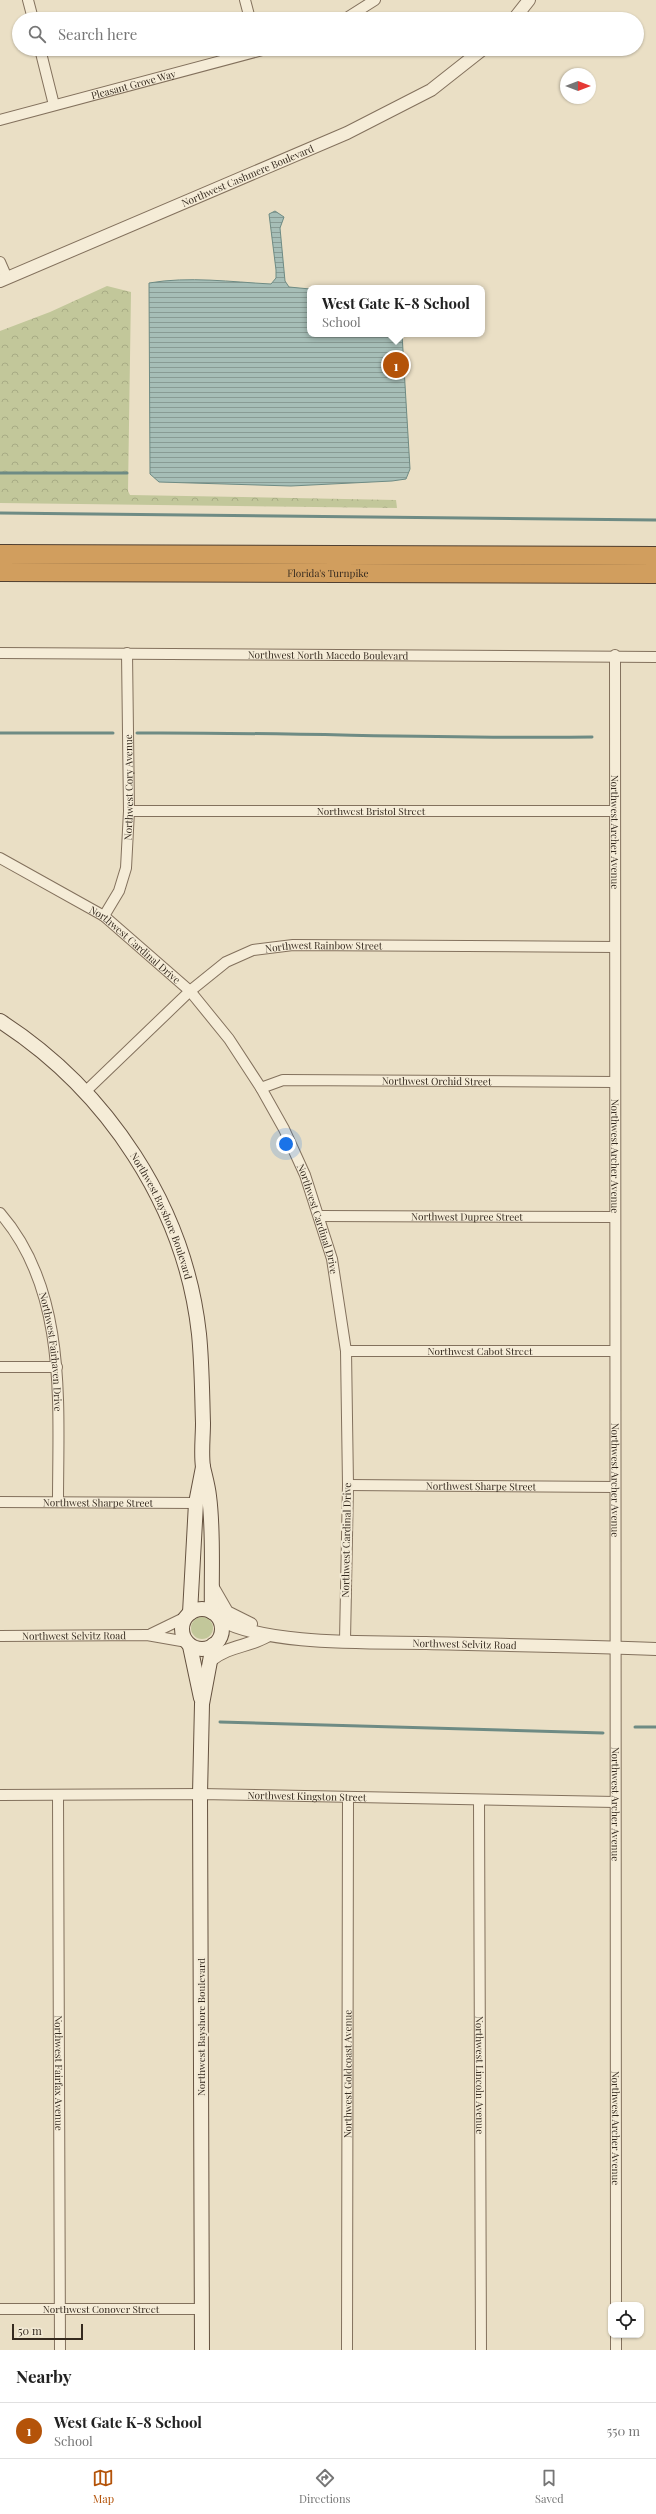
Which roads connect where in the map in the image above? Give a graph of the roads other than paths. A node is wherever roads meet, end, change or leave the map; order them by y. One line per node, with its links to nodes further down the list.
1 (28, 0): 5 (street)
2 (245, 0): 6 (street)
3 (375, 0): 7 (street)
4 (529, 0): 8 (street)
5 (31, 12)
6 (248, 12)
7 (355, 12)
8 (520, 12)
9 (42, 56): 12 (street)
10 (238, 56): 12 (street, Pleasant Grove Way)
11 (474, 56): 15 (street, Northwest Cashmere Boulevard)
12 (54, 105): 13 (street, Pleasant Grove Way)
13 (0, 120)
14 (0, 262): 15 (street)
15 (3, 279)
16 (0, 554): 17 (highway, Florida's Turnpike)
17 (656, 556)
18 (0, 572): 19 (highway, Florida's Turnpike)
19 (656, 574)
20 (0, 653): 21 (street, Northwest North Macedo Boulevard)
21 (127, 653): 22 (street, Northwest North Macedo Boulevard); 24 (street, Northwest Cory Avenue)
22 (615, 655): 23 (street, Northwest North Macedo Boulevard); 25 (street, Northwest Archer Avenue)
23 (656, 657)
24 (129, 811): 25 (street, Northwest Bristol Street); 27 (street, Northwest Cory Avenue)
25 (614, 811): 28 (street, Northwest Archer Avenue)
26 (0, 858): 27 (street, Northwest Cardinal Drive)
27 (104, 916): 29 (street, Northwest Cardinal Drive)
28 (615, 947): 29 (street, Northwest Rainbow Street); 31 (street, Northwest Archer Avenue)
29 (190, 991): 32 (street, Northwest Cardinal Drive); 33 (street, Northwest Rainbow Street)
30 (0, 1021): 33 (main road, Northwest Bayshore Boulevard)
31 (614, 1082): 32 (street, Northwest Orchid Street); 36 (street, Northwest Archer Avenue)
32 (261, 1088): 35 (street, Northwest Cardinal Drive)
33 (86, 1091): 41 (main road, Northwest Bayshore Boulevard)
34 (0, 1213): 40 (street, Northwest Fairhaven Drive)
35 (320, 1216): 36 (street, Northwest Dupree Street); 37 (street, Northwest Cardinal Drive)
36 (614, 1217): 38 (street, Northwest Archer Avenue)
37 (346, 1351): 38 (street, Northwest Cabot Street); 42 (street, Northwest Cardinal Drive)
38 (614, 1351): 43 (street, Northwest Archer Avenue)
39 (0, 1367): 40 (street)
40 (57, 1367): 45 (street, Northwest Fairhaven Drive)
41 (203, 1466): 46 (main road, Northwest Bayshore Boulevard); 47 (main road, Northwest Bayshore Boulevard)
42 (348, 1485): 43 (street, Northwest Sharpe Street); 53 (street, Northwest Cardinal Drive)
43 (614, 1487): 56 (street, Northwest Archer Avenue)
44 (0, 1502): 45 (street, Northwest Sharpe Street)
45 (58, 1502): 46 (street, Northwest Sharpe Street)
46 (196, 1503): 48 (main road, Northwest Bayshore Boulevard)
47 (212, 1586): 49 (main road, Northwest Bayshore Boulevard); 51 (street)
48 (188, 1615): 49 (main road); 50 (street, Northwest Selvitz Road); 54 (main road)
49 (215, 1615): 51 (street, Northwest Selvitz Road); 55 (main road)
50 (147, 1635): 52 (street, Northwest Selvitz Road); 54 (street, Northwest Selvitz Road)
51 (269, 1635): 53 (street, Northwest Selvitz Road); 55 (street, Northwest Selvitz Road); 58 (street)
52 (0, 1636)
53 (344, 1641): 56 (street, Northwest Selvitz Road)
54 (188, 1644): 55 (main road); 59 (main road, Northwest Bayshore Boulevard)
55 (214, 1644): 58 (main road, Northwest Bayshore Boulevard)
56 (614, 1647): 57 (street, Northwest Selvitz Road); 65 (street, Northwest Archer Avenue)
57 (656, 1649)
58 (211, 1660): 59 (main road, Northwest Bayshore Boulevard)
59 (202, 1704): 60 (main road, Northwest Bayshore Boulevard)
60 (200, 1794): 62 (street, Northwest Kingston Street); 63 (street, Northwest Kingston Street); 69 (main road, Northwest Bayshore Boulevard)
61 (0, 1795): 62 (street, Northwest Kingston Street)
62 (58, 1796): 68 (street, Northwest Fairfax Avenue)
63 (348, 1797): 64 (street, Northwest Kingston Street); 73 (street, Northwest Goldcoast Avenue)
64 (479, 1801): 65 (street, Northwest Kingston Street); 74 (street, Northwest Lincoln Avenue)
65 (615, 1802): 66 (street, Northwest Archer Avenue)
66 (616, 2302)
67 (0, 2309): 68 (street, Northwest Conover Street)
68 (60, 2309): 69 (street, Northwest Conover Street); 71 (street, Northwest Fairfax Avenue)
69 (202, 2309): 72 (main road, Northwest Bayshore Boulevard)
70 (616, 2338): 75 (street)
71 (60, 2350)
72 (202, 2350)
73 (347, 2350)
74 (481, 2350)
75 (616, 2350)

